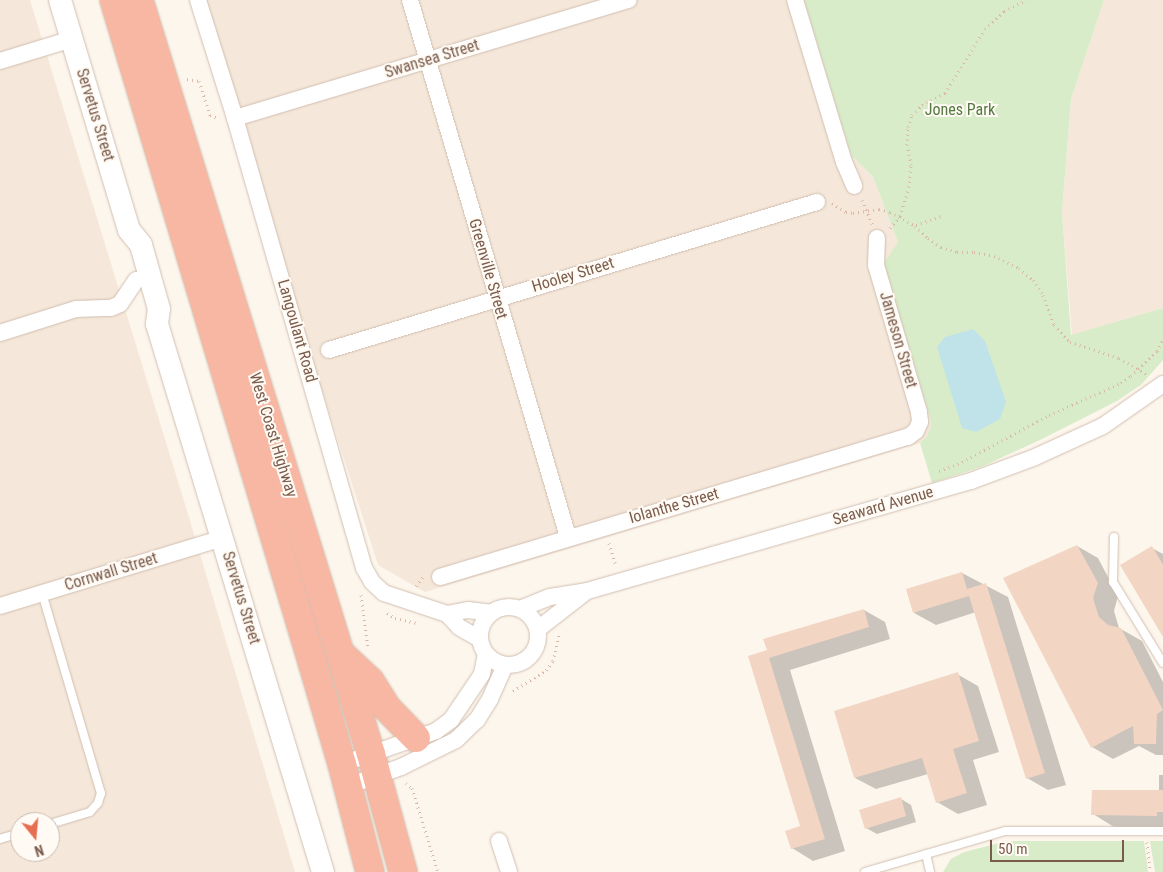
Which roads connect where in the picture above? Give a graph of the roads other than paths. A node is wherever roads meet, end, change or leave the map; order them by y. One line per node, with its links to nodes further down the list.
1 (60, 0): 8 (street, Servetus Street)
2 (114, 0): 40 (highway, West Coast Highway)
3 (139, 0): 35 (highway, West Coast Highway)
4 (198, 0): 11 (street, Langoulant Road)
5 (410, 0): 9 (street, Greenville Street)
6 (629, 0): 9 (street, Swansea Street)
7 (795, 0): 12 (street)
8 (72, 39): 10 (street); 14 (street, Servetus Street)
9 (428, 60): 11 (street, Swansea Street); 17 (street, Greenville Street)
10 (0, 61)
11 (228, 119): 32 (street, Langoulant Road)
12 (854, 186)
13 (818, 202): 17 (street, Hooley Street)
14 (129, 230): 16 (street, Servetus Street); 18 (street, Servetus Street)
15 (877, 238): 22 (street, Jameson Street)
16 (136, 280): 18 (street, Servetus Street); 19 (street)
17 (497, 298): 20 (street, Hooley Street); 23 (street, Greenville Street)
18 (157, 324): 25 (street, Servetus Street)
19 (0, 333)
20 (329, 350)
21 (1163, 384): 27 (street, Seaward Avenue)
22 (908, 437): 23 (street, Iolanthe Street)
23 (568, 537): 26 (street, Iolanthe Street)
24 (1114, 537): 36 (lane)
25 (223, 538): 28 (street, Cornwall Street); 45 (street, Servetus Street)
26 (440, 577)
27 (587, 591): 30 (street, Seaward Avenue); 33 (street, Seaward Avenue)
28 (42, 593): 29 (street, Cornwall Street); 41 (lane)
29 (0, 606)
30 (520, 609): 31 (street); 33 (street)
31 (491, 613): 32 (street, Langoulant Road); 34 (street)
32 (447, 614): 34 (street, Langoulant Road)
33 (538, 629): 37 (street)
34 (483, 646): 37 (street); 38 (street)
35 (341, 654): 38 (highway); 39 (highway, West Coast Highway)
36 (1163, 663)
37 (505, 665): 39 (street)
38 (416, 738): 39 (street)
39 (375, 765): 40 (street); 40 (street); 47 (highway, West Coast Highway)
40 (345, 775): 46 (highway, West Coast Highway)
41 (60, 821)
42 (1163, 831): 44 (lane)
43 (499, 841): 48 (street)
44 (926, 854): 49 (lane); 50 (lane)
45 (324, 872)
46 (370, 872)
47 (403, 872)
48 (509, 872)
49 (865, 872)
50 (930, 872)

